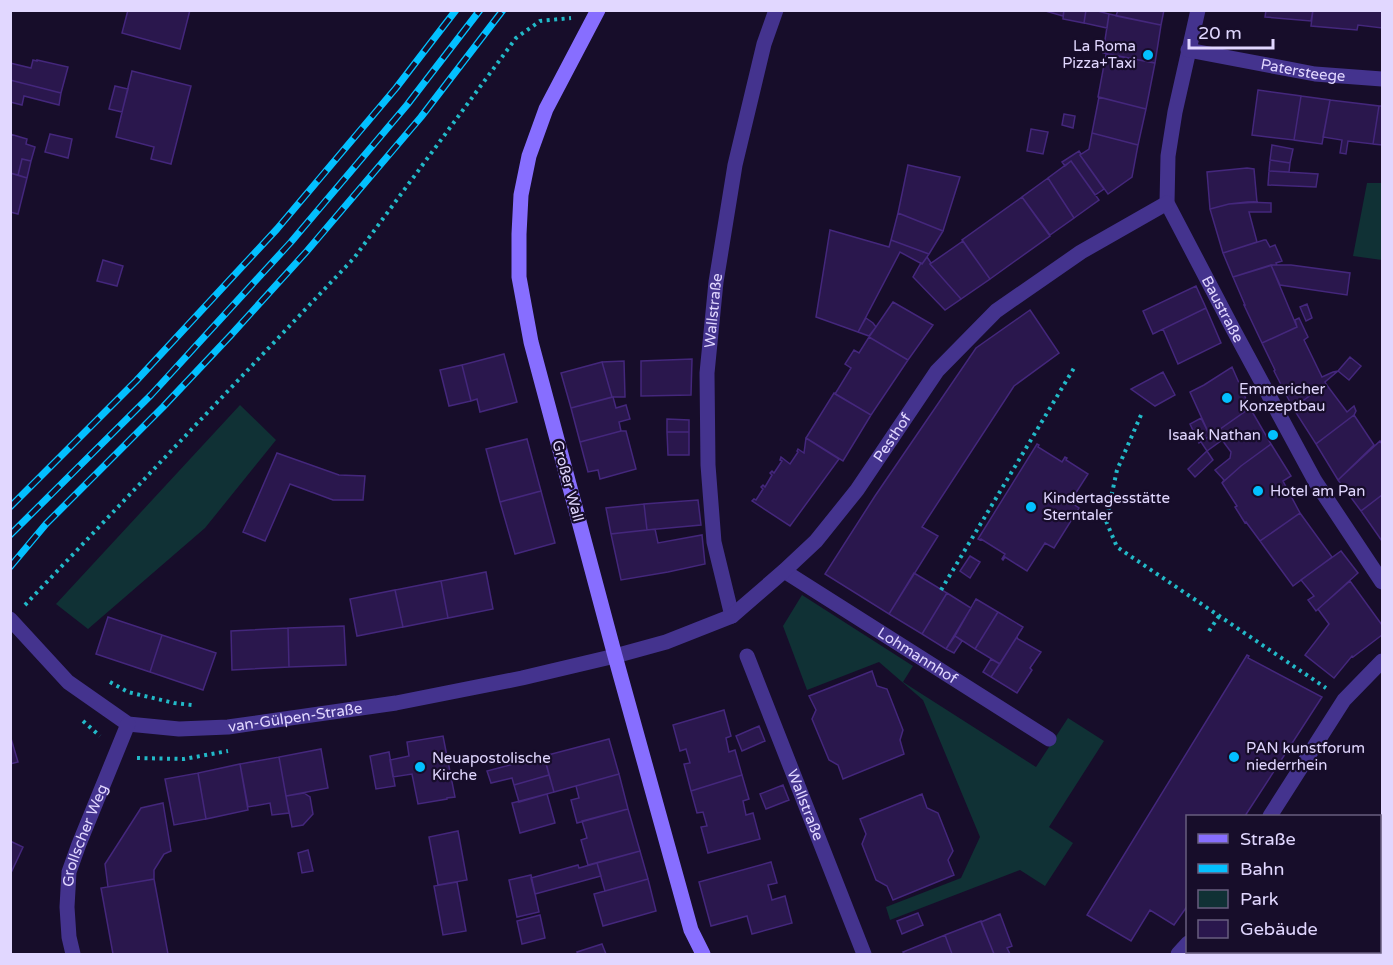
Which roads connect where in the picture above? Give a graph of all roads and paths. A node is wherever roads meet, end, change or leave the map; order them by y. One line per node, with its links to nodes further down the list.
1 (776, 10): 12 (street, Wallstraße)
2 (1198, 10): 4 (street, Baustraße)
3 (597, 13): 14 (path); 16 (main road, Großer Wall)
4 (1188, 50): 5 (street, Patersteege); 6 (street, Baustraße)
5 (1383, 79)
6 (1167, 203): 9 (street, Pesthof); 10 (street, Baustraße)
7 (1074, 368): 11 (path)
8 (1141, 415): 13 (path)
9 (784, 571): 12 (street, Pesthof); 23 (street, Lohmannhof)
10 (1383, 582)
11 (941, 590)
12 (732, 616): 16 (street, Pesthof)
13 (1219, 616): 15 (path); 20 (path)
14 (11, 620): 22 (street)
15 (1209, 631)
16 (615, 656): 22 (street, van-Gülpen-Straße); 26 (main road, Großer Wall)
17 (747, 656): 27 (street, Wallstraße)
18 (1383, 661): 20 (street)
19 (109, 682): 21 (path)
20 (1344, 700): 24 (street)
21 (196, 705)
22 (128, 724): 25 (street, Grollscher Weg)
23 (1049, 739)
24 (1271, 815)
25 (73, 954)
26 (703, 954)
27 (864, 954)

